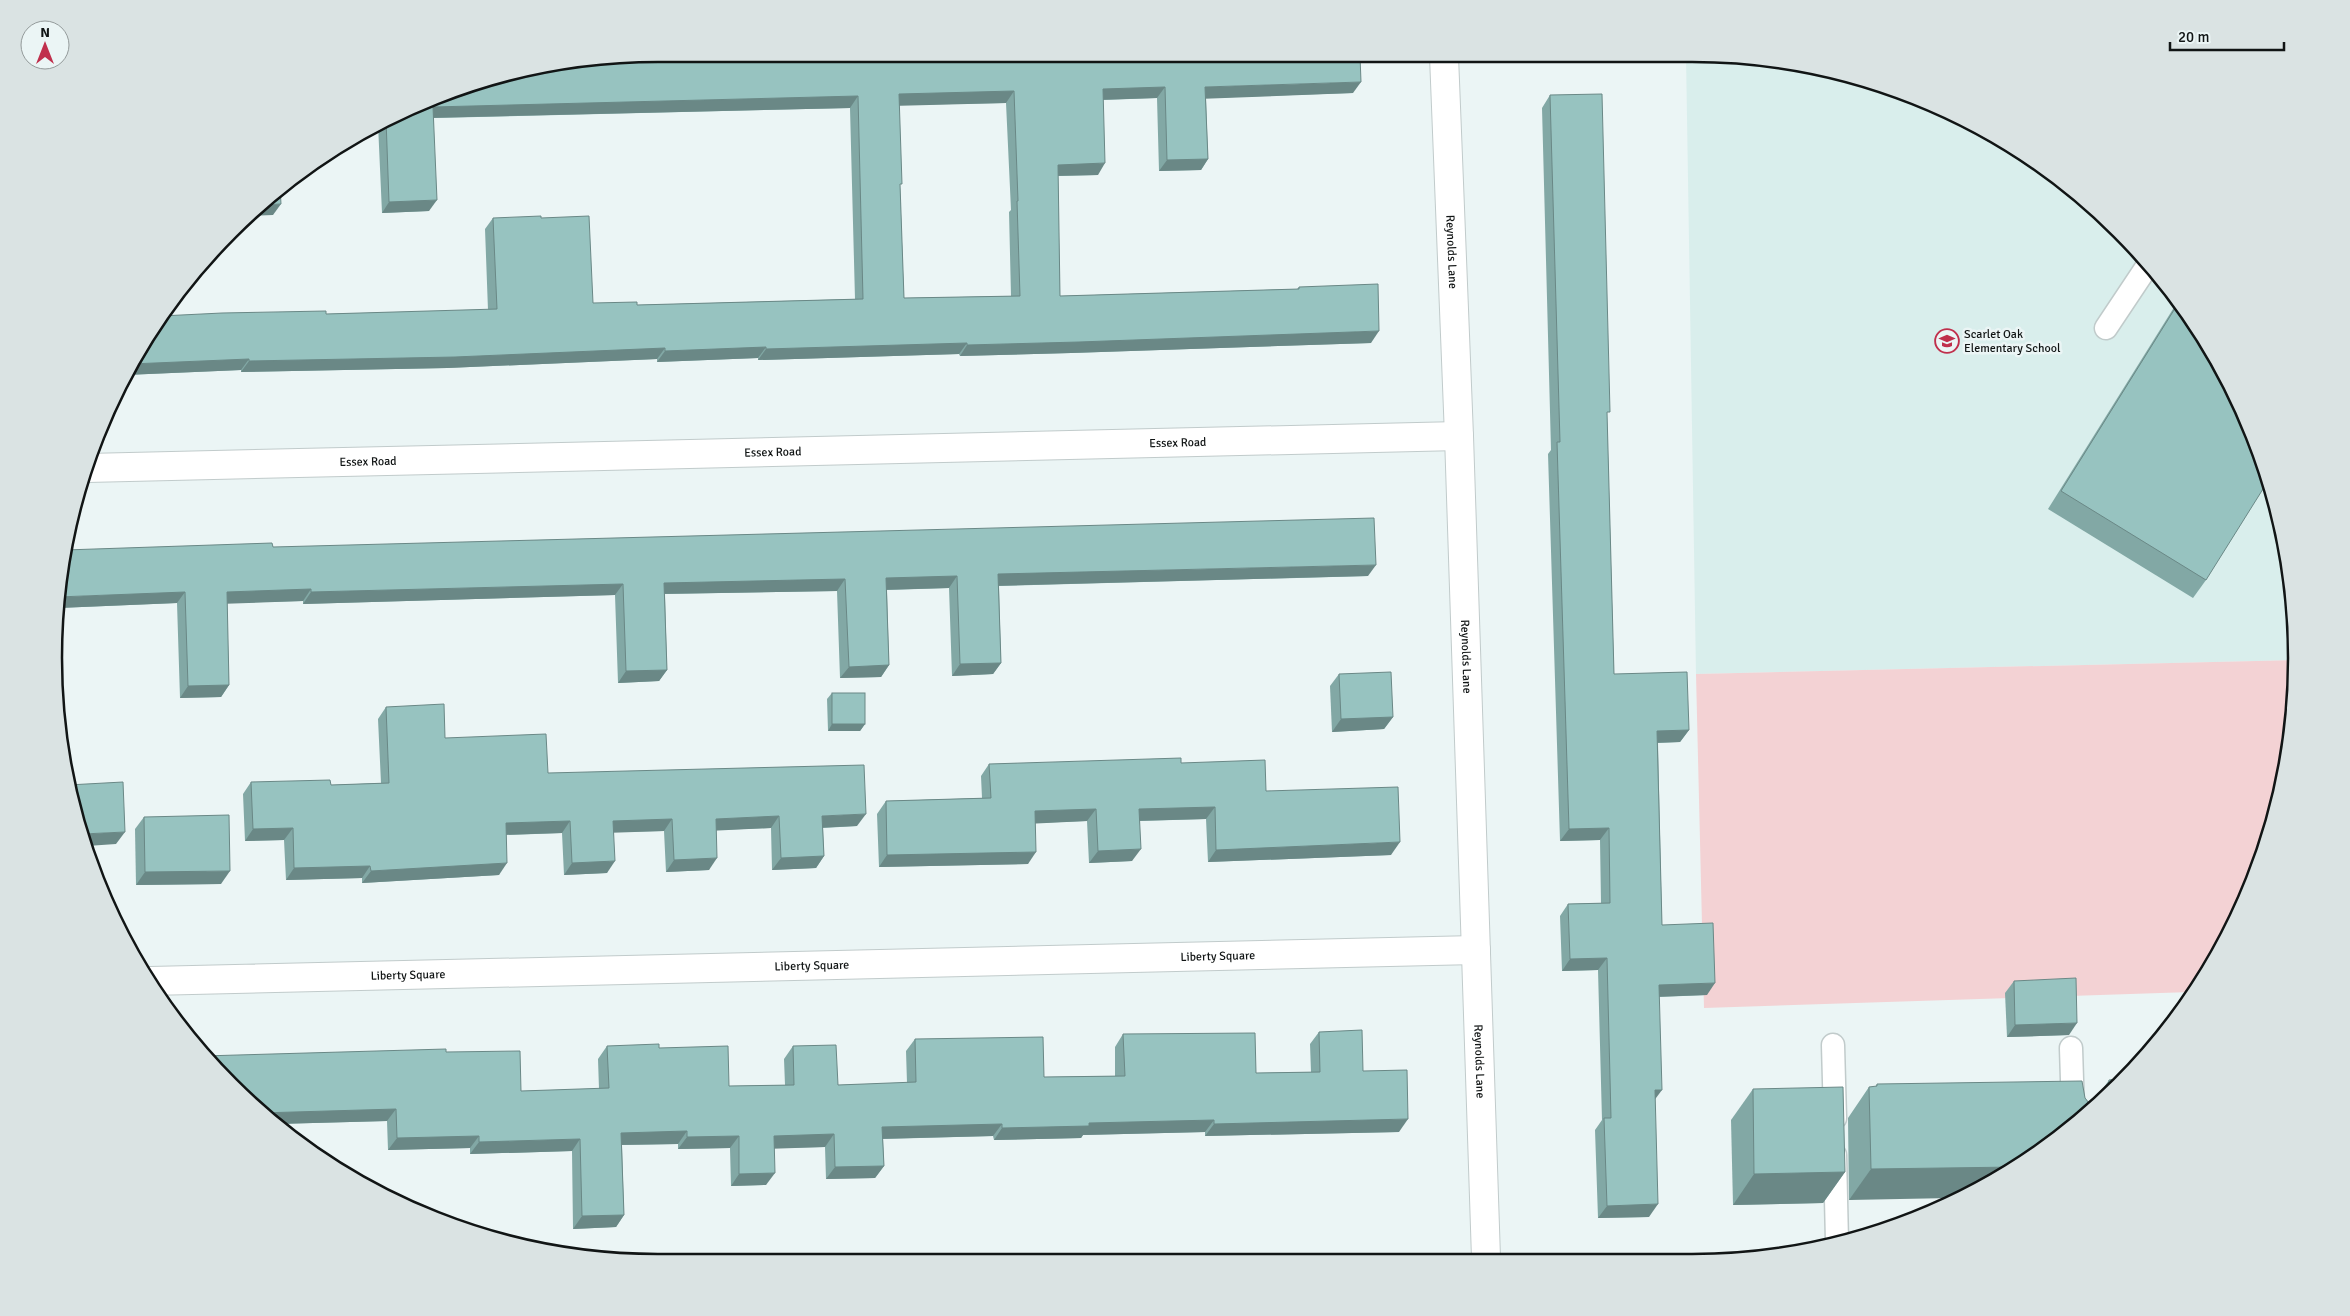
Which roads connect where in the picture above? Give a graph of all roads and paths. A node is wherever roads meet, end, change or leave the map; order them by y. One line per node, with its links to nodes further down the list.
1 (1444, 62): 4 (street, Reynolds Lane)
2 (2144, 270): 3 (lane)
3 (2106, 328)
4 (1459, 436): 5 (street, Essex Road); 6 (street, Reynolds Lane)
5 (94, 468)
6 (1476, 950): 7 (street, Liberty Square); 12 (street, Reynolds Lane)
7 (158, 981)
8 (1833, 1045): 11 (lane)
9 (2071, 1048): 10 (lane)
10 (2074, 1115)
11 (1837, 1235)
12 (1486, 1254)

